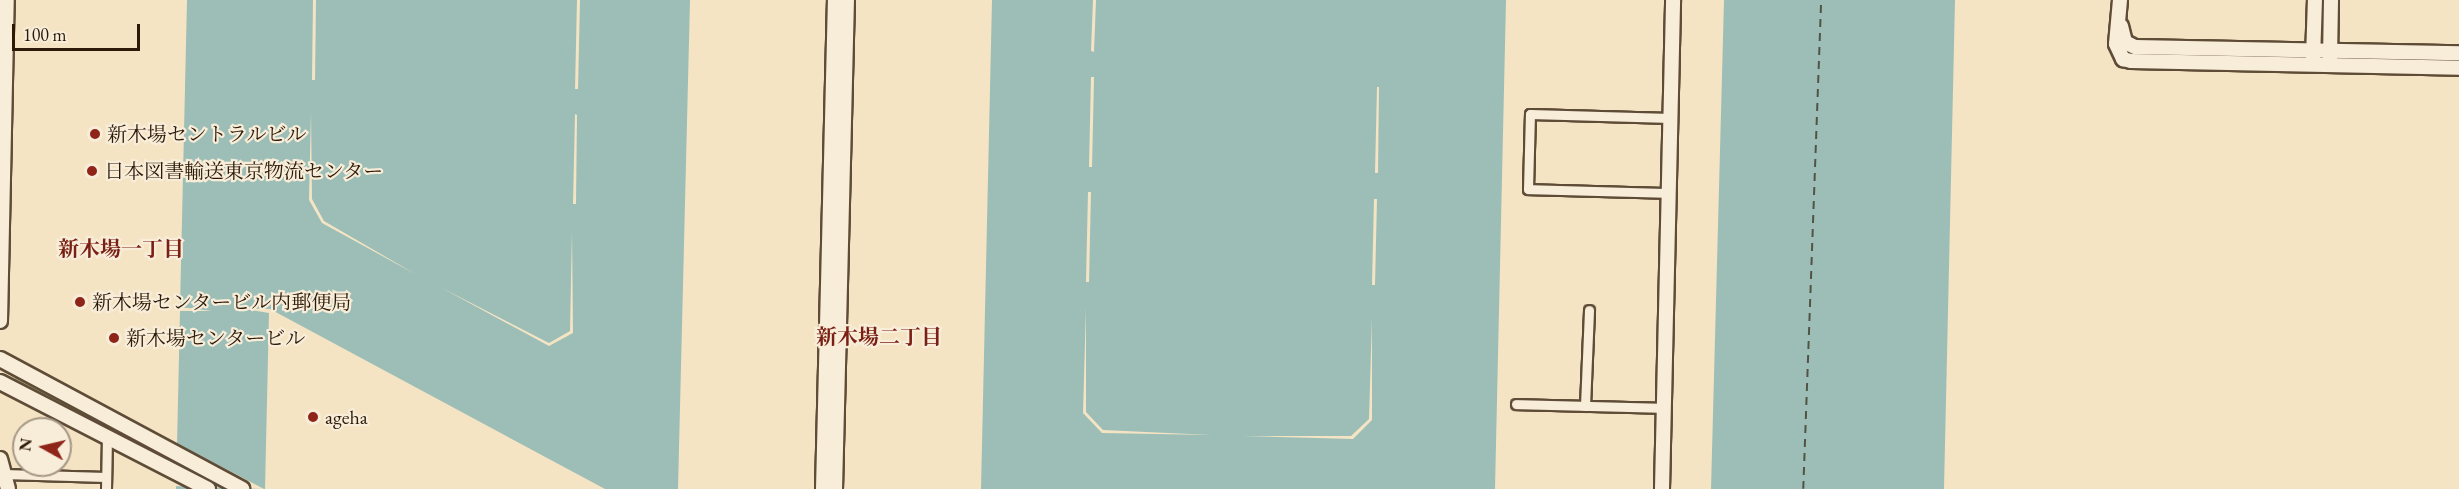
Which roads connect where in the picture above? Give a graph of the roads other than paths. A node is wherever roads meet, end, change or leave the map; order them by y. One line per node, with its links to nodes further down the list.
1 (7, 0): 14 (street)
2 (835, 0): 8 (street)
3 (847, 0): 8 (street)
4 (1673, 0): 13 (street)
5 (2120, 0): 10 (street)
6 (2315, 0): 10 (street)
7 (2331, 0): 11 (street)
8 (840, 47): 19 (street)
9 (2459, 54): 11 (street)
10 (2314, 57): 11 (street)
11 (2330, 57): 12 (street)
12 (2459, 68)
13 (1671, 118): 15 (street); 15 (street)
14 (2, 151): 17 (street)
15 (1669, 193): 23 (street)
16 (1589, 310): 22 (street)
17 (0, 321)
18 (0, 359): 31 (street)
19 (832, 378): 32 (street); 33 (street)
20 (0, 382): 24 (street)
21 (1516, 404): 22 (street)
22 (1585, 406): 23 (street)
23 (1664, 408): 34 (street)
24 (107, 436): 27 (street); 30 (street)
25 (0, 459): 26 (street)
26 (3, 474): 27 (street); 28 (street)
27 (106, 477): 29 (street)
28 (8, 489)
29 (106, 489)
30 (208, 489)
31 (242, 489)
32 (823, 489)
33 (835, 489)
34 (1662, 489)

